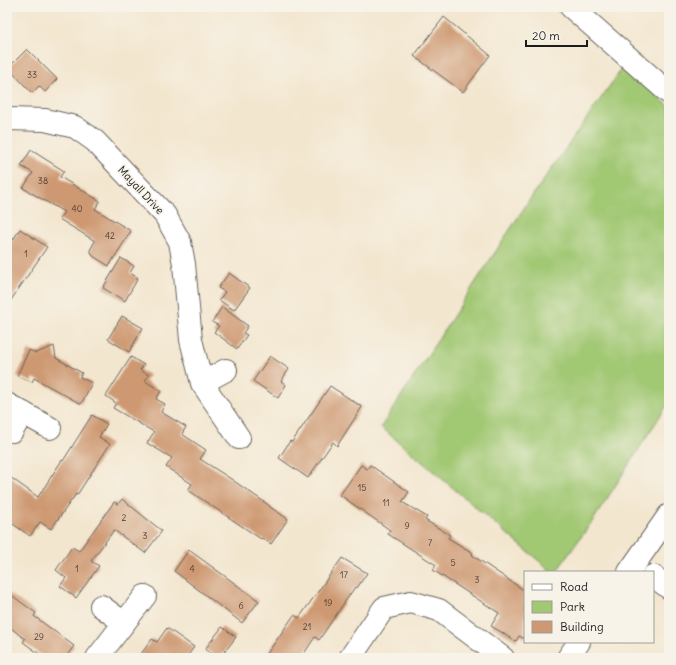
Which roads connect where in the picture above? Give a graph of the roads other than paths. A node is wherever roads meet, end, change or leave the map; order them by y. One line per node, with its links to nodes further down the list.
1 (571, 7): 2 (street)
2 (669, 93)
3 (7, 118): 5 (street, Mayall Drive)
4 (226, 370): 5 (street)
5 (202, 383): 8 (street, Mayall Drive)
6 (14, 416): 7 (street)
7 (50, 428)
8 (239, 438)
9 (669, 515): 10 (street)
10 (637, 569)
11 (654, 577): 12 (street)
12 (669, 588)
13 (145, 596): 15 (street)
14 (101, 606): 15 (street)
15 (124, 623): 17 (street)
16 (578, 643): 20 (street)
17 (97, 658)
18 (350, 658): 19 (street)
19 (503, 658)
20 (568, 658)

